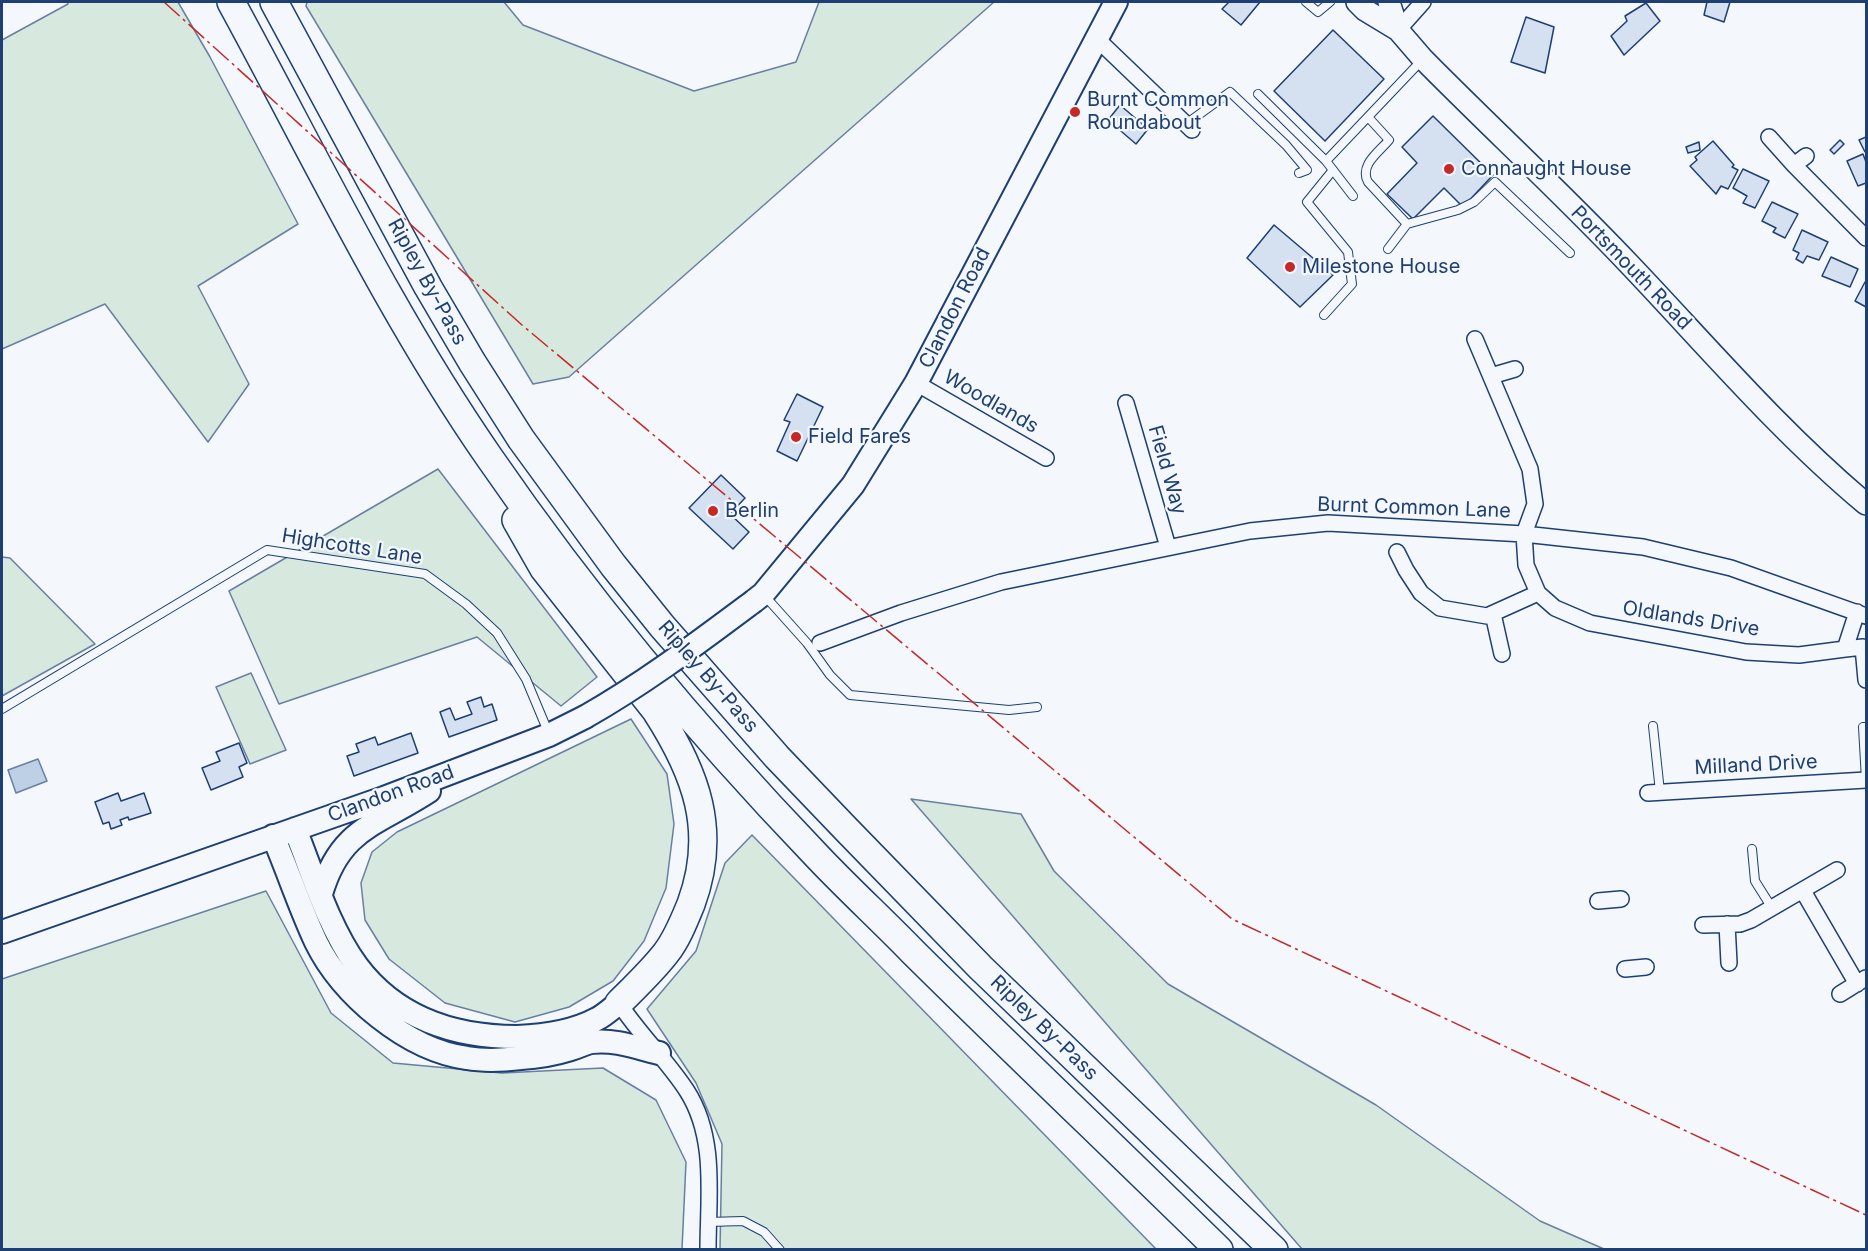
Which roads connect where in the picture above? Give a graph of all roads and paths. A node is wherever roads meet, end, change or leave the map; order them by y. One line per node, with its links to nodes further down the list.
1 (231, 2): 30 (highway, Ripley By-Pass)
2 (274, 2): 75 (highway, Ripley By-Pass)
3 (1116, 2): 10 (main road, Clandon Road)
4 (1306, 2): 5 (lane)
5 (1330, 2)
6 (1357, 2): 9 (main road, Portsmouth Road)
7 (1389, 2): 9 (main road, Portsmouth Road)
8 (1423, 2): 9 (street)
9 (1398, 30): 11 (main road, Portsmouth Road)
10 (1096, 38): 14 (street); 28 (main road, Clandon Road)
11 (1423, 59): 13 (lane); 32 (main road, Portsmouth Road)
12 (1258, 94): 16 (lane)
13 (1368, 117): 16 (lane); 20 (lane)
14 (1189, 127): 18 (lane)
15 (1769, 137): 21 (street)
16 (1326, 161): 17 (lane)
17 (1333, 170): 19 (lane); 24 (lane)
18 (1299, 173)
19 (1353, 196)
20 (1407, 224): 22 (lane); 23 (lane)
21 (1866, 238)
22 (1388, 249)
23 (1570, 253)
24 (1324, 315)
25 (1475, 339): 27 (street)
26 (1515, 369): 27 (street)
27 (1491, 376): 33 (street)
28 (916, 383): 31 (street, Woodlands); 37 (main road, Clandon Road)
29 (1126, 403): 34 (street, Field Way)
30 (489, 458): 69 (highway); 74 (highway, Ripley By-Pass)
31 (1046, 458)
32 (1866, 504)
33 (1524, 534): 34 (street, Burnt Common Lane); 36 (street, Oldlands Drive); 39 (street, Burnt Common Lane)
34 (1168, 547): 40 (street, Burnt Common Lane)
35 (1397, 552): 38 (street)
36 (1538, 593): 38 (street); 41 (street, Oldlands Drive)
37 (758, 597): 40 (lane); 48 (main road, Clandon Road, bridge)
38 (1493, 614): 42 (street)
39 (1862, 614): 41 (street)
40 (814, 643): 44 (lane)
41 (1845, 648): 43 (street)
42 (1502, 654)
43 (1866, 680)
44 (1037, 707)
45 (2, 709): 48 (lane, Highcotts Lane)
46 (1653, 726): 51 (lane)
47 (1866, 727): 50 (lane)
48 (549, 735): 49 (main road, Clandon Road)
49 (466, 767): 52 (main road, Clandon Road); 57 (main road)
50 (1866, 780): 51 (street, Milland Drive)
51 (1654, 793)
52 (295, 829): 53 (main road, Clandon Road); 57 (main road)
53 (273, 836): 63 (main road, Clandon Road); 70 (main road)
54 (1752, 849): 60 (lane)
55 (1837, 870): 56 (street)
56 (1803, 891): 60 (street); 67 (street)
57 (321, 894): 69 (main road)
58 (1622, 899): 59 (street)
59 (1598, 901)
60 (1773, 909): 61 (street)
61 (1727, 924): 62 (street); 64 (street)
62 (1703, 926)
63 (2, 932)
64 (1730, 963)
65 (1646, 967): 66 (street)
66 (1625, 969)
67 (1862, 981): 68 (street)
68 (1840, 994)
69 (619, 1003): 70 (street)
70 (659, 1053): 71 (street)
71 (708, 1222): 72 (street); 73 (lane)
72 (708, 1250)
73 (780, 1250)
74 (1219, 1250)
75 (1274, 1250)

